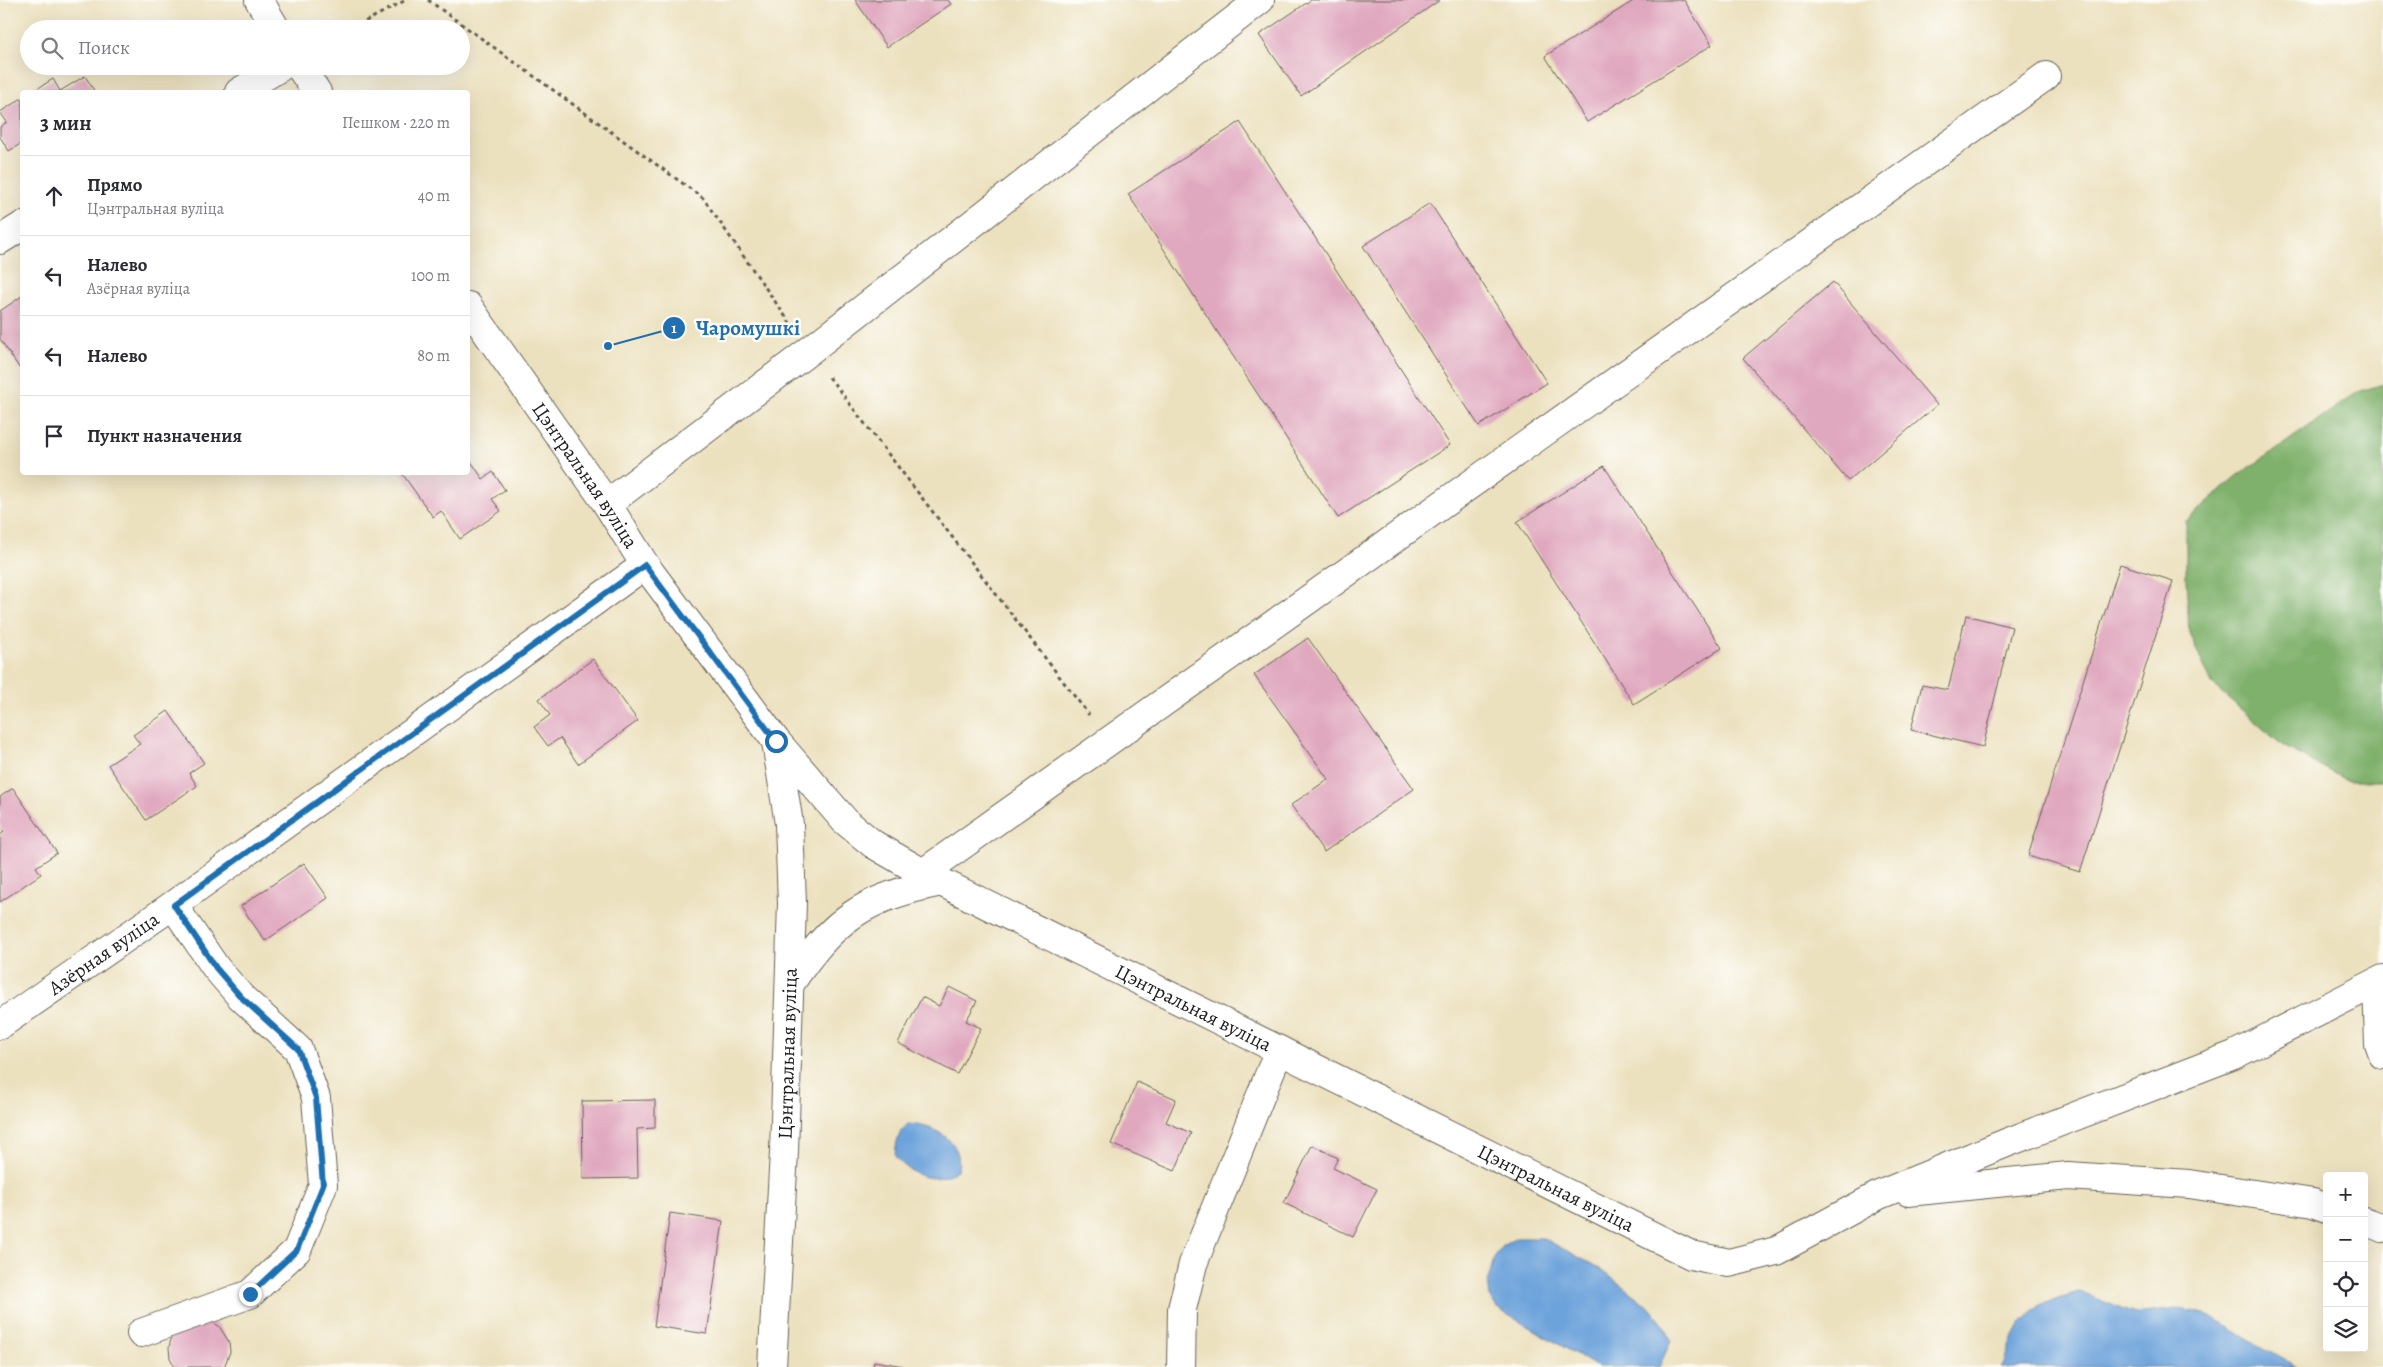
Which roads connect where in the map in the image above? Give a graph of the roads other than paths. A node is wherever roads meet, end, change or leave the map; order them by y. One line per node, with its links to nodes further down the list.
1 (259, 0): 3 (street)
2 (1260, 0): 12 (street)
3 (271, 20)
4 (267, 75): 7 (street)
5 (305, 75): 8 (street)
6 (2046, 76): 15 (street)
7 (242, 90)
8 (316, 90)
9 (20, 227): 10 (street)
10 (0, 240)
11 (470, 309): 12 (street, Цэнтральная вуліца)
12 (608, 504): 13 (street, Цэнтральная вуліца)
13 (645, 565): 14 (street, Цэнтральная вуліца); 16 (street, Азёрная вуліца)
14 (776, 741): 15 (street, Цэнтральная вуліца); 18 (street, Цэнтральная вуліца)
15 (932, 877): 18 (street); 20 (street, Цэнтральная вуліца)
16 (174, 905): 19 (street, Азёрная вуліца); 26 (street)
17 (2380, 981): 21 (street); 22 (street, Цэнтральная вуліца)
18 (790, 984): 27 (street, Цэнтральная вуліца)
19 (0, 1025)
20 (1279, 1050): 22 (street, Цэнтральная вуліца); 28 (street)
21 (2383, 1055)
22 (1879, 1195): 23 (street)
23 (2323, 1207)
24 (2368, 1222): 25 (street)
25 (2383, 1228)
26 (141, 1333)
27 (772, 1367)
28 (1181, 1367)

